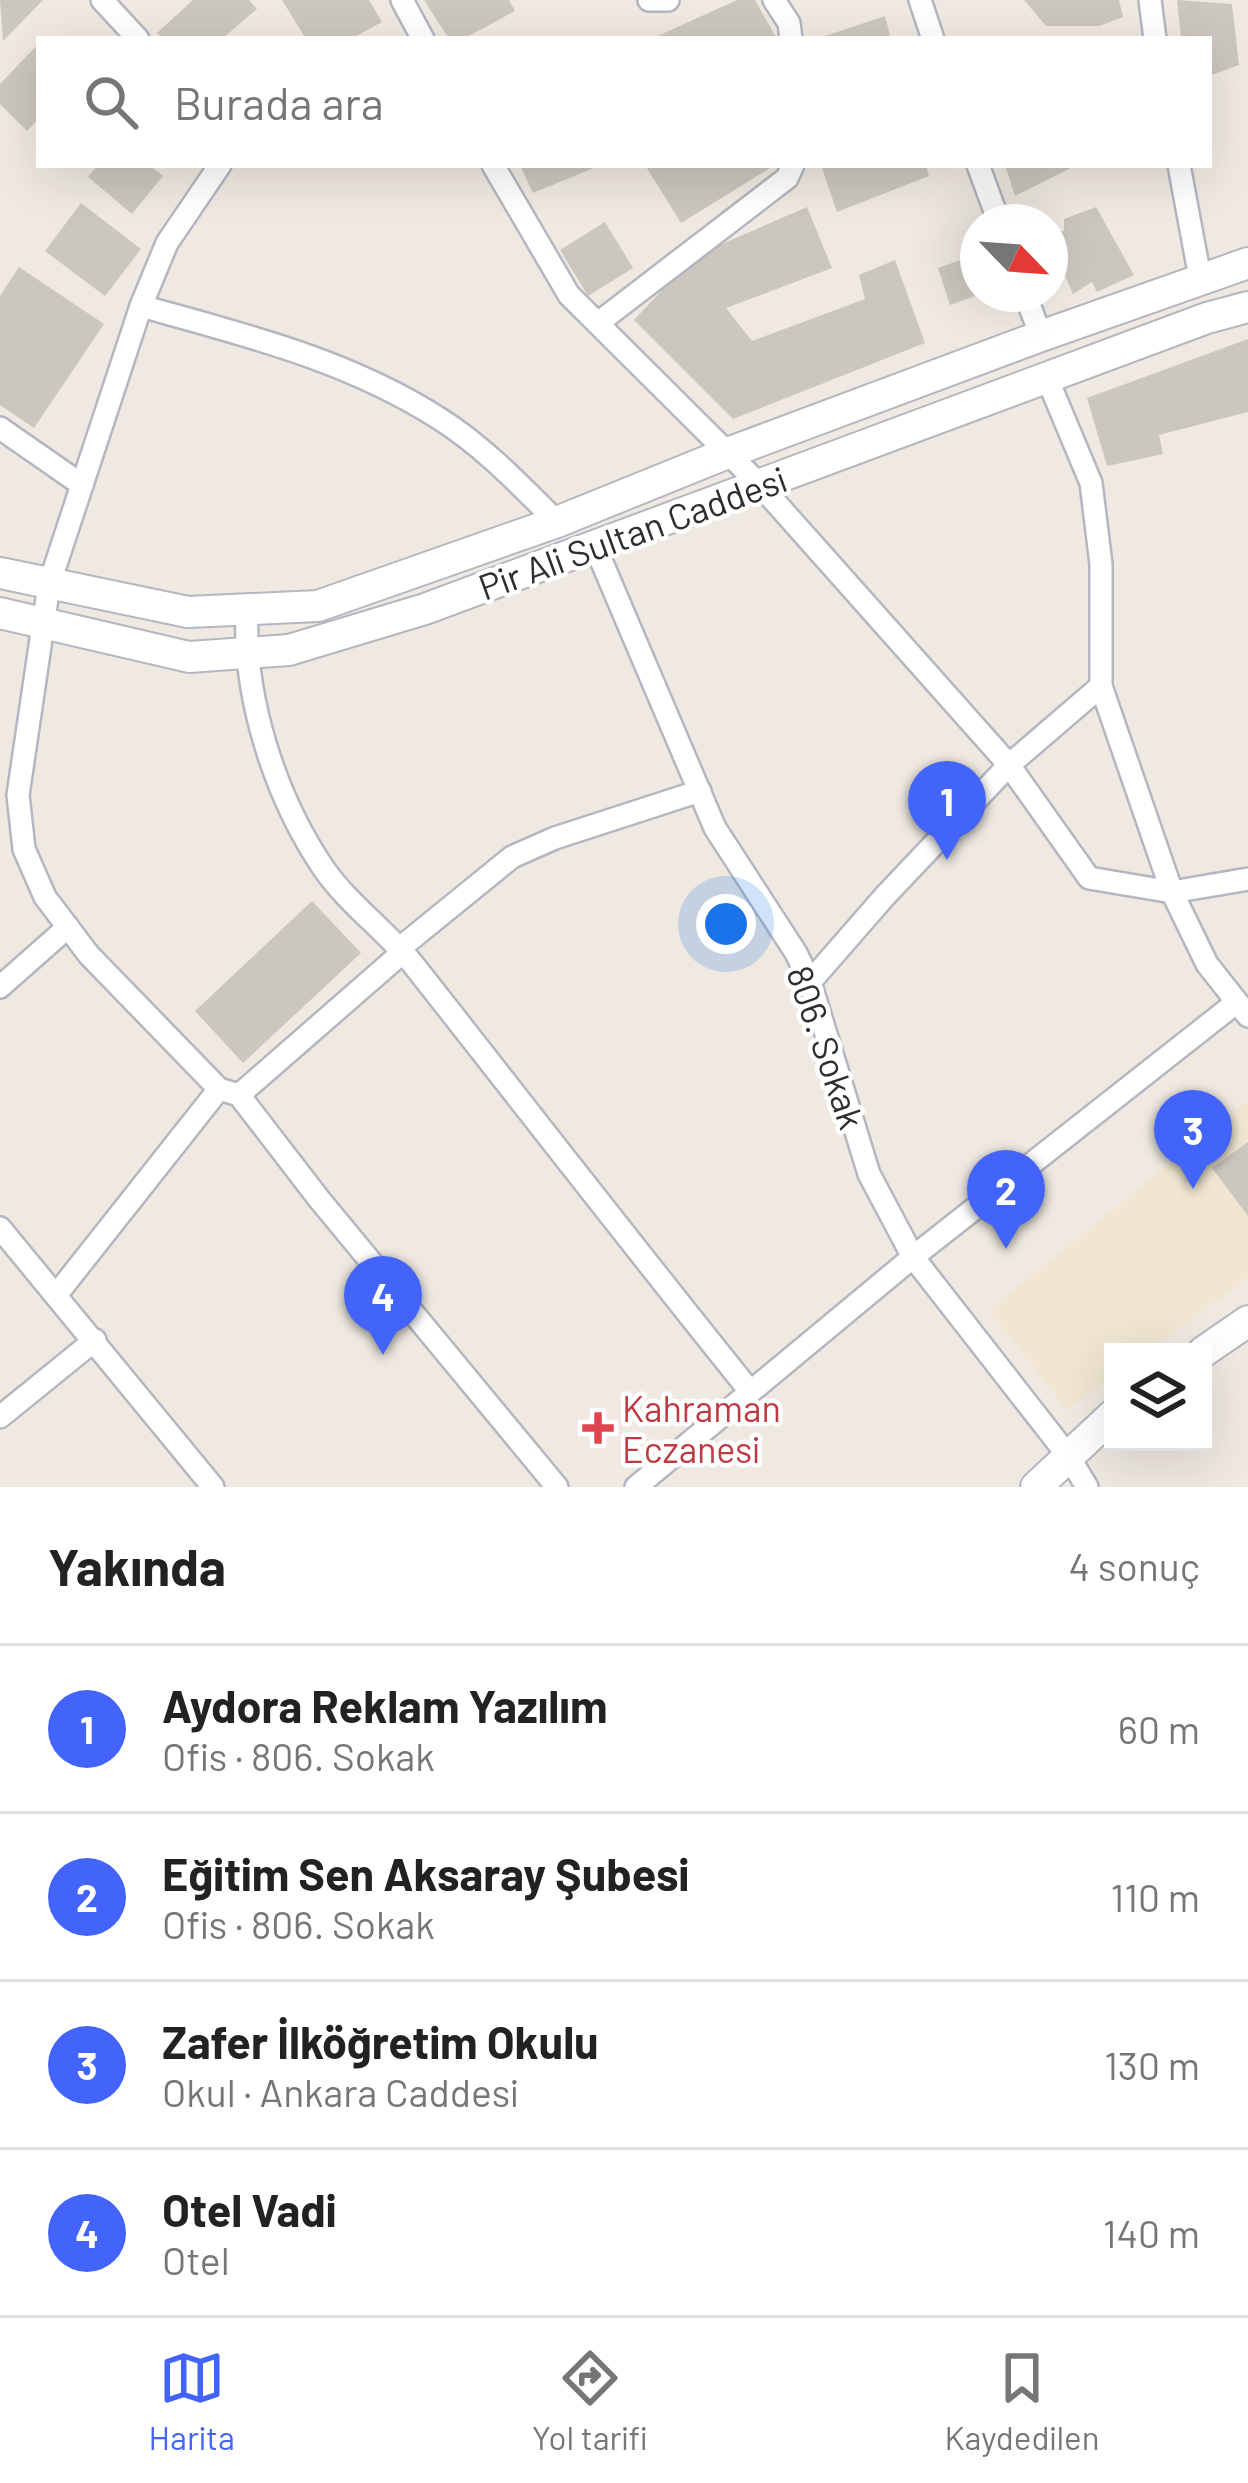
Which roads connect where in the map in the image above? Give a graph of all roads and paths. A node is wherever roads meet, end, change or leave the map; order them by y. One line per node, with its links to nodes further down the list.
1 (102, 0): 8 (street)
2 (402, 0): 9 (street)
3 (649, 0): 4 (street)
4 (668, 0)
5 (773, 0): 10 (street)
6 (920, 0): 11 (street)
7 (1150, 0): 12 (street)
8 (135, 36)
9 (417, 36)
10 (791, 36)
11 (932, 36)
12 (1155, 36)
13 (218, 168): 21 (street)
14 (496, 168): 24 (street)
15 (792, 168): 24 (street)
16 (979, 168): 18 (street)
17 (1180, 168): 20 (street)
18 (992, 204)
19 (1248, 263): 20 (main road)
20 (1201, 283): 25 (main road)
21 (141, 306): 29 (street); 31 (street)
22 (1248, 308): 26 (main road, Pir Ali Sultan Caddesi)
23 (1032, 312): 25 (street)
24 (598, 322): 28 (street)
25 (1041, 336): 28 (main road)
26 (1047, 378): 30 (main road, Pir Ali Sultan Caddesi); 39 (street)
27 (0, 428): 29 (street)
28 (725, 454): 30 (street); 31 (main road)
29 (82, 485): 34 (street)
30 (760, 485): 32 (main road, Pir Ali Sultan Caddesi); 40 (street)
31 (557, 522): 35 (main road)
32 (595, 546): 38 (main road, Pir Ali Sultan Caddesi); 41 (street, 806. Sokak)
33 (0, 573): 34 (main road)
34 (49, 585): 35 (main road); 37 (street)
35 (247, 611): 38 (street)
36 (0, 613): 37 (main road, Pir Ali Sultan Caddesi)
37 (41, 622): 38 (main road, Pir Ali Sultan Caddesi); 44 (street)
38 (245, 653): 45 (street)
39 (1101, 686): 40 (street); 43 (street)
40 (1009, 765): 43 (street); 46 (street)
41 (700, 791): 45 (street); 46 (street, 806. Sokak)
42 (1248, 879): 43 (street)
43 (1172, 892): 48 (street)
44 (68, 927): 47 (street); 49 (street)
45 (402, 950): 49 (street); 56 (street)
46 (810, 982): 51 (street, 806. Sokak)
47 (0, 987)
48 (1242, 1009): 51 (street)
49 (229, 1092): 52 (street); 61 (street)
50 (0, 1228): 52 (street)
51 (913, 1257): 56 (street); 59 (street, 806. Sokak)
52 (57, 1294): 54 (street)
53 (1248, 1321): 55 (main road)
54 (95, 1340): 57 (street); 60 (street)
55 (1212, 1346)
56 (748, 1390): 62 (street)
57 (0, 1417)
58 (1104, 1424): 59 (main road)
59 (1069, 1457): 63 (main road); 64 (street, 806. Sokak)
60 (213, 1487)
61 (557, 1487)
62 (636, 1487)
63 (1036, 1487)
64 (1087, 1487)

